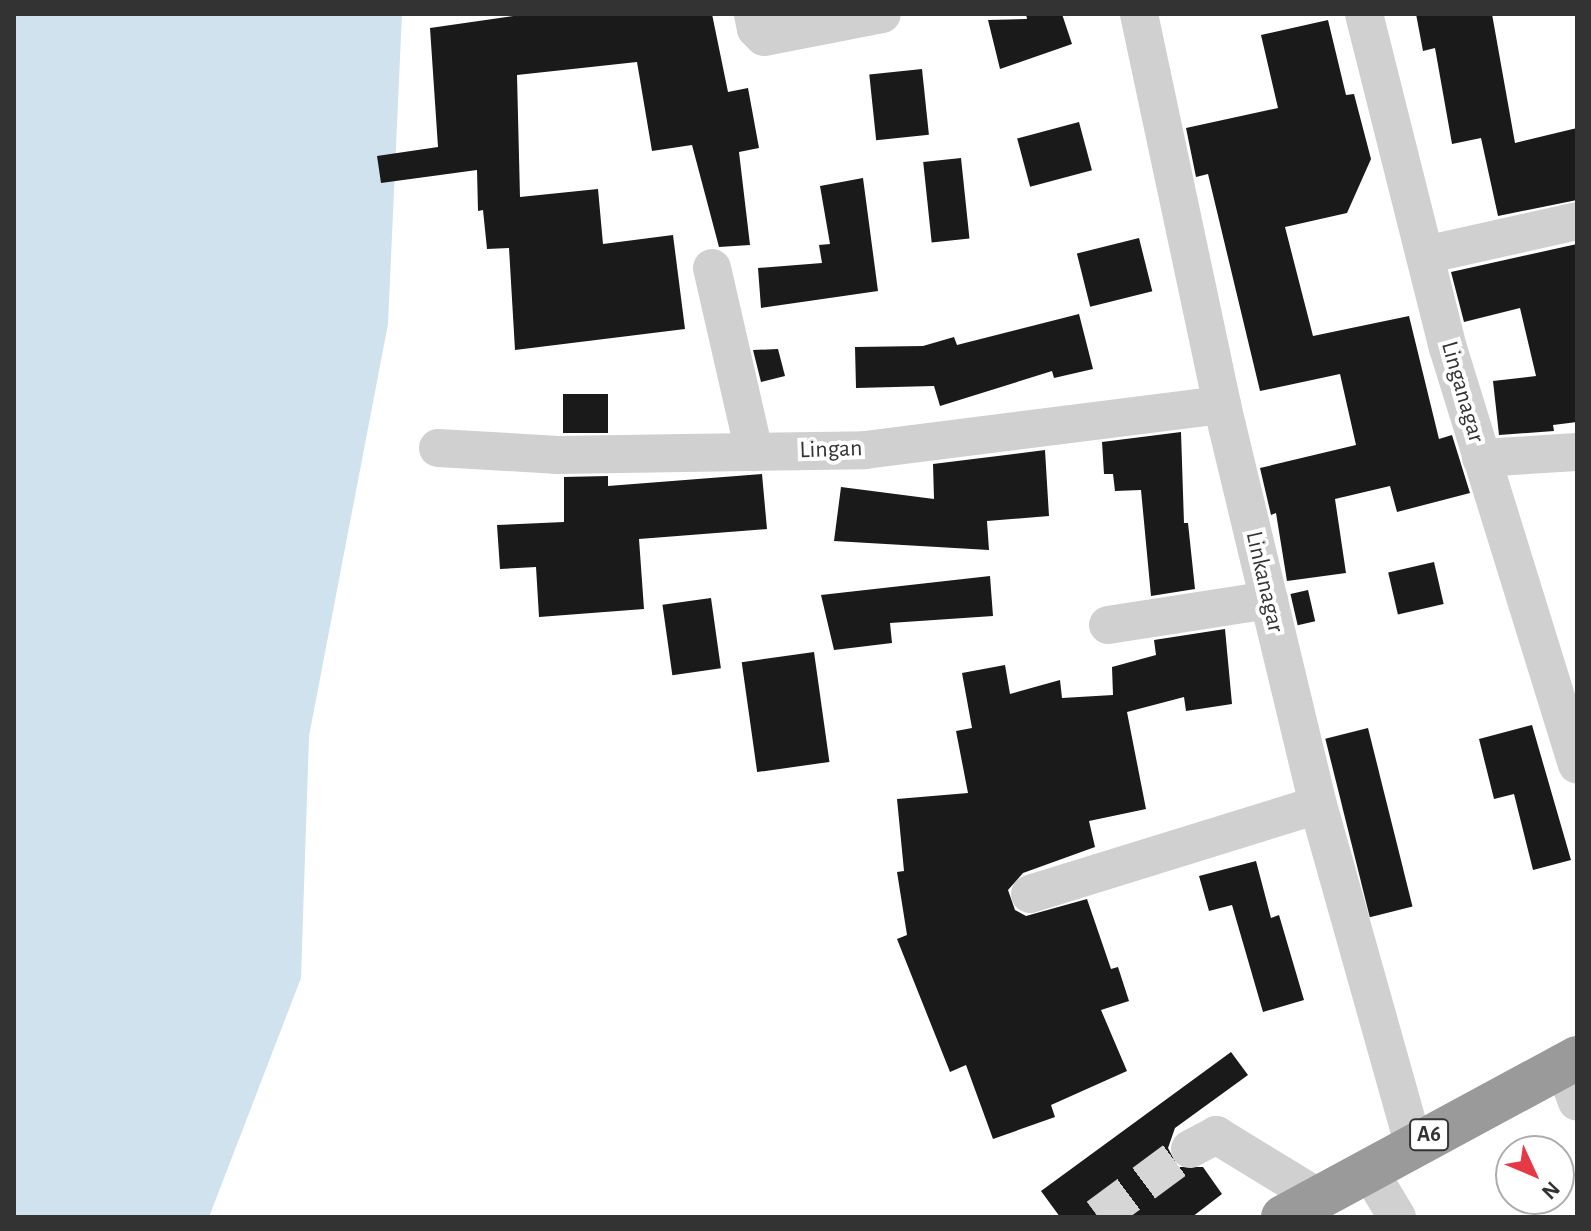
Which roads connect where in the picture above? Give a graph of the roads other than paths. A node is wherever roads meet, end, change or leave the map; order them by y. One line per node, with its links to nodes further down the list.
1 (753, 14): 2 (street)
2 (882, 14)
3 (1139, 14): 8 (street, Linkanagar)
4 (1364, 14): 6 (street, Linganagar)
5 (1577, 221): 6 (street)
6 (1425, 255): 12 (street, Linganagar)
7 (712, 268): 10 (street)
8 (1222, 405): 10 (street, Lingan); 13 (street, Linkanagar)
9 (438, 448): 10 (street, Lingan)
10 (754, 452)
11 (1577, 452): 12 (street)
12 (1481, 458): 15 (street, Linganagar)
13 (1269, 600): 14 (street); 16 (street, Linkanagar)
14 (1108, 625)
15 (1577, 764)
16 (1318, 805): 17 (street); 19 (street, Linkanagar)
17 (1030, 894)
18 (1572, 1075): 19 (highway, A6)
19 (1413, 1143): 21 (highway, A6)
20 (1190, 1149): 22 (street)
21 (1368, 1169): 22 (highway, A6); 23 (street)
22 (1299, 1207)
23 (1397, 1217)

